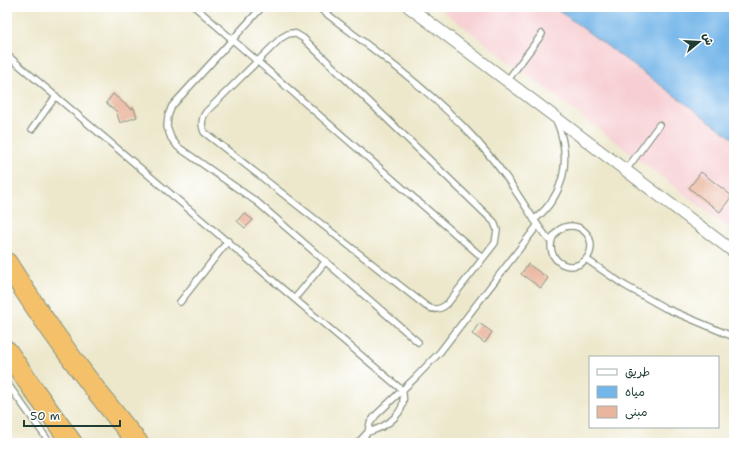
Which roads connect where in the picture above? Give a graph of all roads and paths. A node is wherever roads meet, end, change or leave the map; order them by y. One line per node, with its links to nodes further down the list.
1 (195, 7): 6 (lane)
2 (262, 7): 6 (lane)
3 (318, 7): 15 (lane)
4 (409, 7): 9 (street)
5 (542, 34): 9 (lane)
6 (232, 40): 8 (lane); 22 (lane)
7 (7, 55): 10 (lane)
8 (257, 62): 20 (lane); 20 (lane); 20 (lane)
9 (507, 81): 11 (street)
10 (56, 96): 13 (lane); 17 (lane)
11 (555, 118): 14 (street); 15 (lane)
12 (659, 125): 14 (lane)
13 (32, 129)
14 (626, 170): 19 (street)
15 (534, 220): 16 (lane)
16 (537, 226): 18 (lane); 30 (lane)
17 (228, 242): 24 (lane); 25 (lane)
18 (551, 242): 21 (lane); 21 (lane)
19 (734, 252)
20 (483, 258)
21 (586, 259): 26 (lane)
22 (326, 261): 24 (lane); 27 (lane)
23 (7, 263): 34 (highway)
24 (295, 298): 30 (lane)
25 (180, 302)
26 (734, 337)
27 (418, 342)
28 (7, 350): 33 (highway)
29 (7, 383): 32 (lane)
30 (402, 390): 31 (lane); 31 (lane)
31 (368, 432): 35 (lane)
32 (50, 443)
33 (72, 443)
34 (138, 443)
35 (358, 443)

